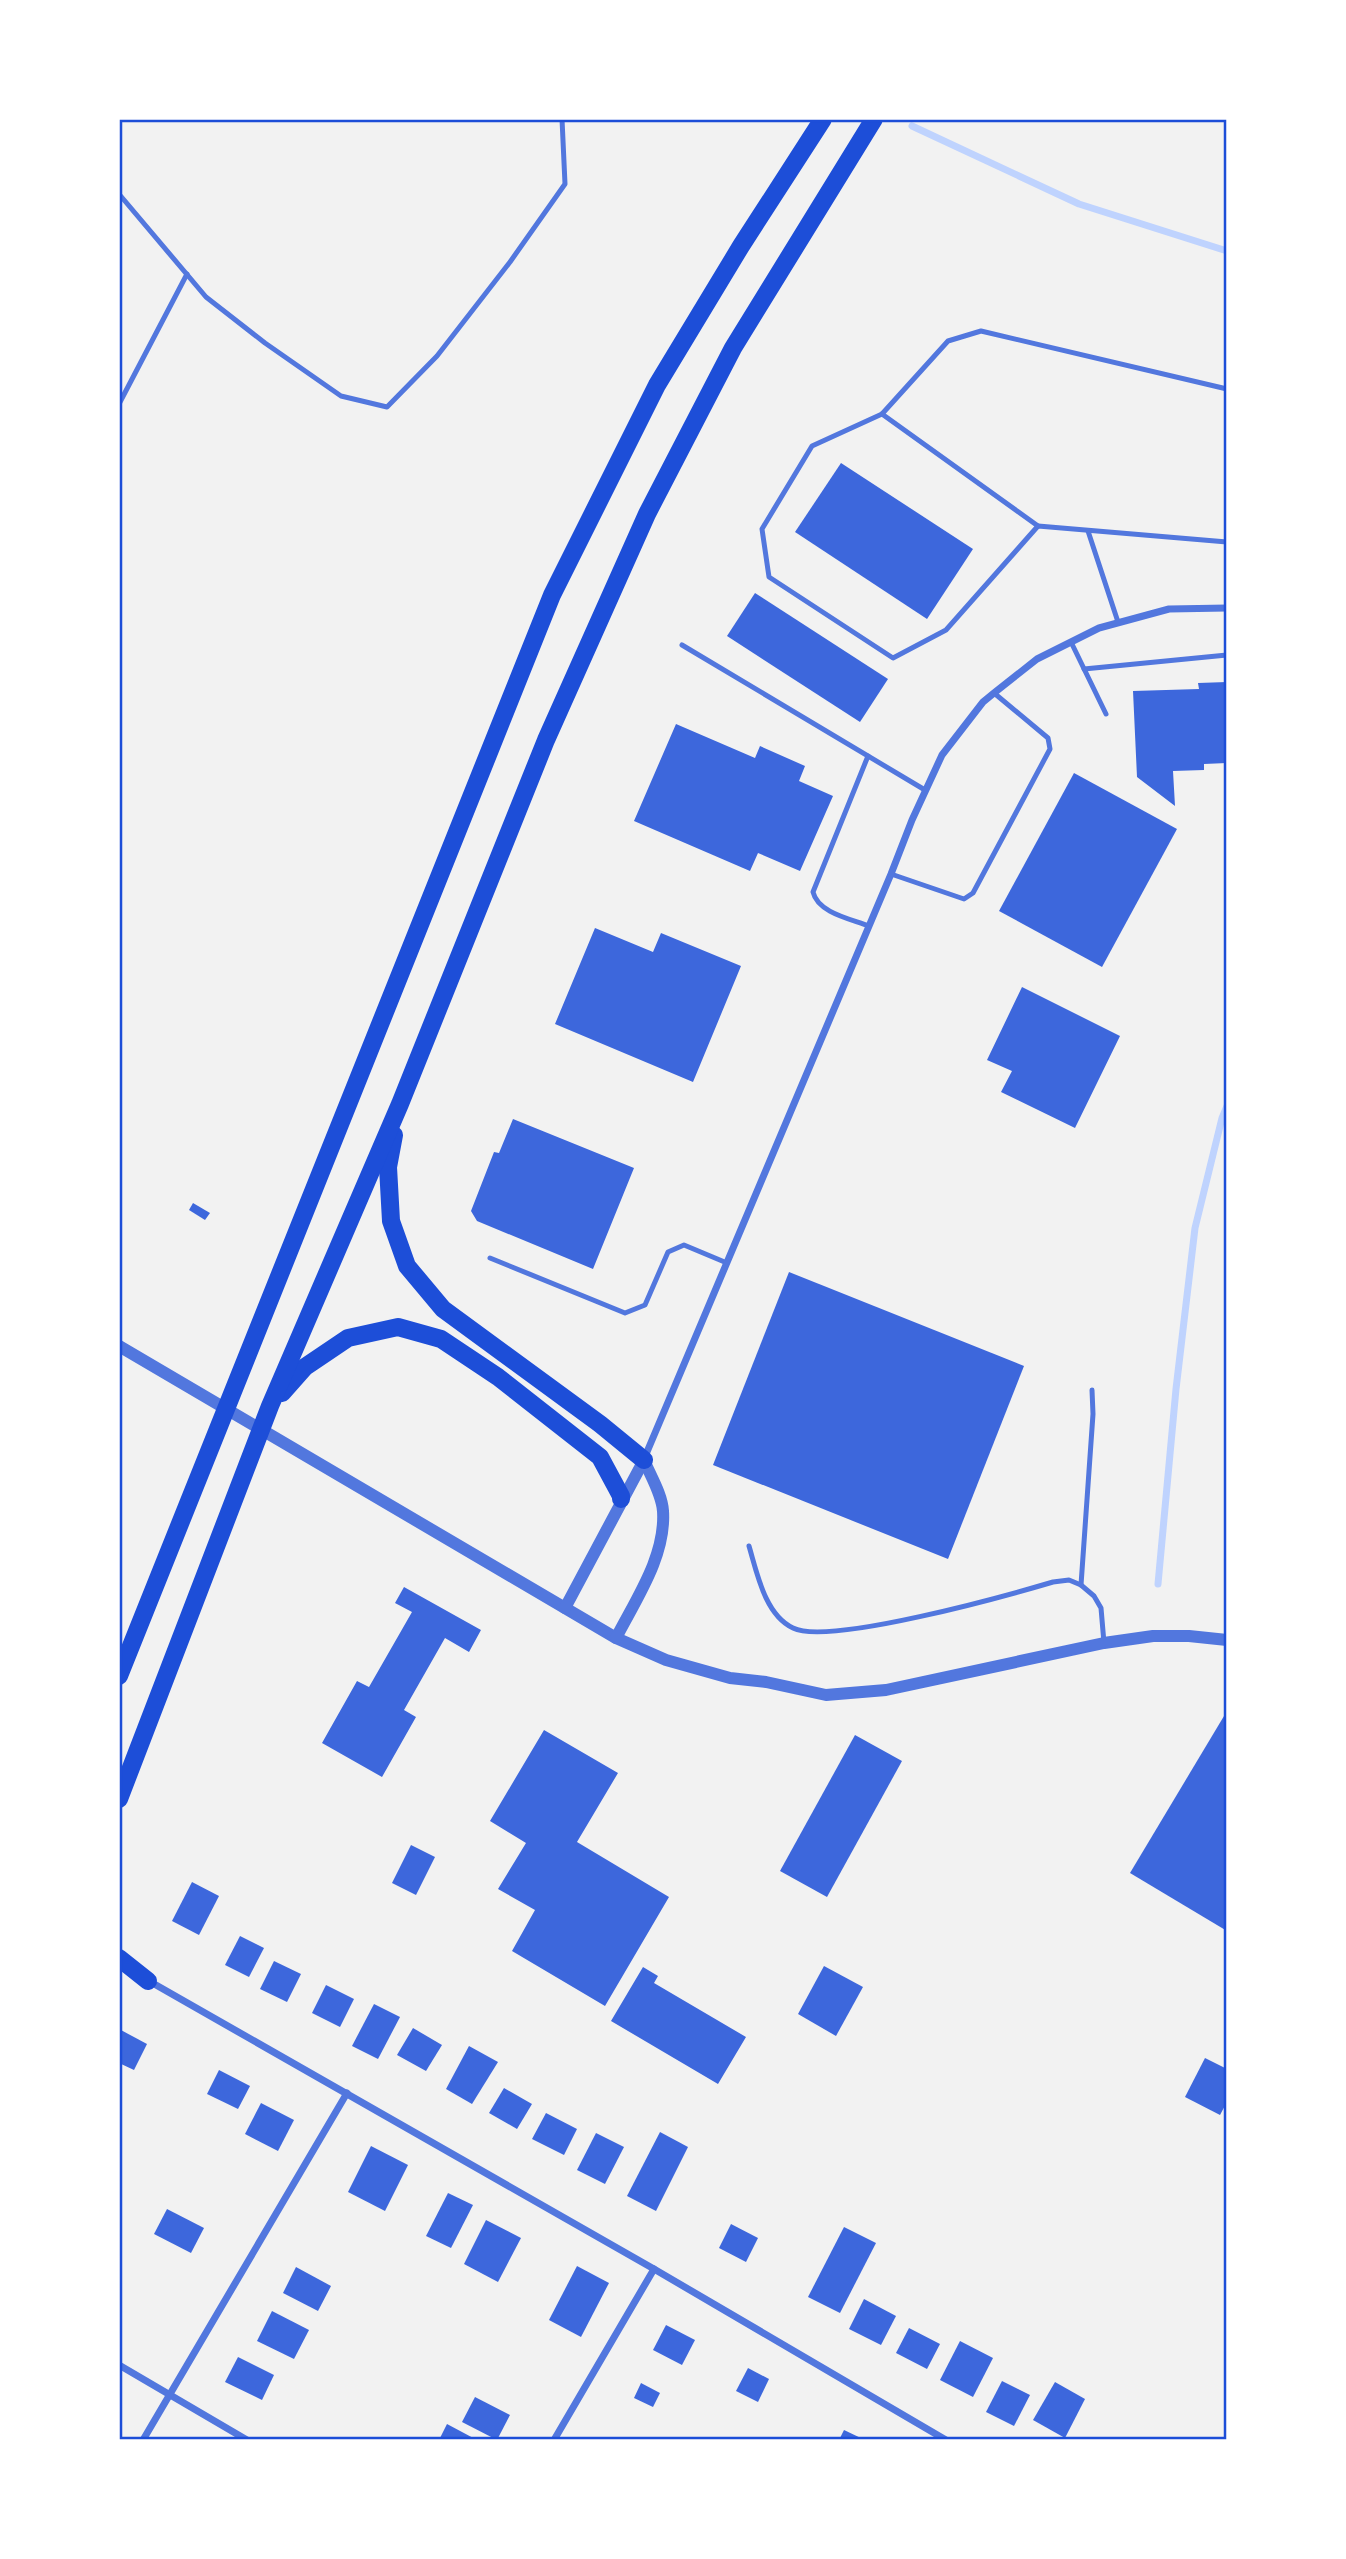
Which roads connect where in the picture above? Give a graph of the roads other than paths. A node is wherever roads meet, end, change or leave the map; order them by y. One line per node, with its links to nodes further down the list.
1 (562, 119): 5 (lane)
2 (823, 119): 38 (highway)
3 (874, 119): 24 (highway)
4 (119, 194): 5 (lane)
5 (187, 274): 7 (lane)
6 (1227, 389): 8 (lane)
7 (119, 404)
8 (882, 414): 9 (lane); 9 (lane)
9 (1038, 526): 10 (lane)
10 (1088, 531): 11 (lane); 13 (lane)
11 (1227, 542)
12 (1227, 608): 13 (street)
13 (1118, 622): 14 (street)
14 (1071, 642): 17 (lane); 18 (street)
15 (682, 645): 20 (lane)
16 (1227, 655): 17 (lane)
17 (1084, 669): 19 (lane)
18 (994, 693): 21 (street); 22 (lane)
19 (1106, 714)
20 (868, 755): 21 (lane); 23 (lane)
21 (925, 790): 22 (street)
22 (891, 874): 23 (street)
23 (869, 926): 26 (street)
24 (400, 1104): 29 (highway); 30 (highway)
25 (490, 1258): 26 (lane)
26 (727, 1263): 30 (street)
27 (119, 1346): 34 (street)
28 (1092, 1390): 33 (lane)
29 (270, 1406): 31 (highway); 39 (highway)
30 (644, 1460): 31 (street); 35 (street)
31 (621, 1499): 34 (street)
32 (749, 1546): 33 (lane)
33 (1081, 1585): 37 (lane)
34 (565, 1608): 35 (street)
35 (616, 1638): 37 (street)
36 (1227, 1640): 37 (street)
37 (1104, 1643)
38 (119, 1676)
39 (119, 1799)
40 (119, 1958): 42 (highway)
41 (119, 1970): 42 (highway)
42 (148, 1981): 43 (street)
43 (347, 2093): 44 (street); 46 (street)
44 (654, 2269): 49 (street); 50 (street)
45 (119, 2365): 46 (street)
46 (170, 2395): 47 (street); 48 (street)
47 (143, 2440)
48 (247, 2440)
49 (554, 2440)
50 (946, 2440)

